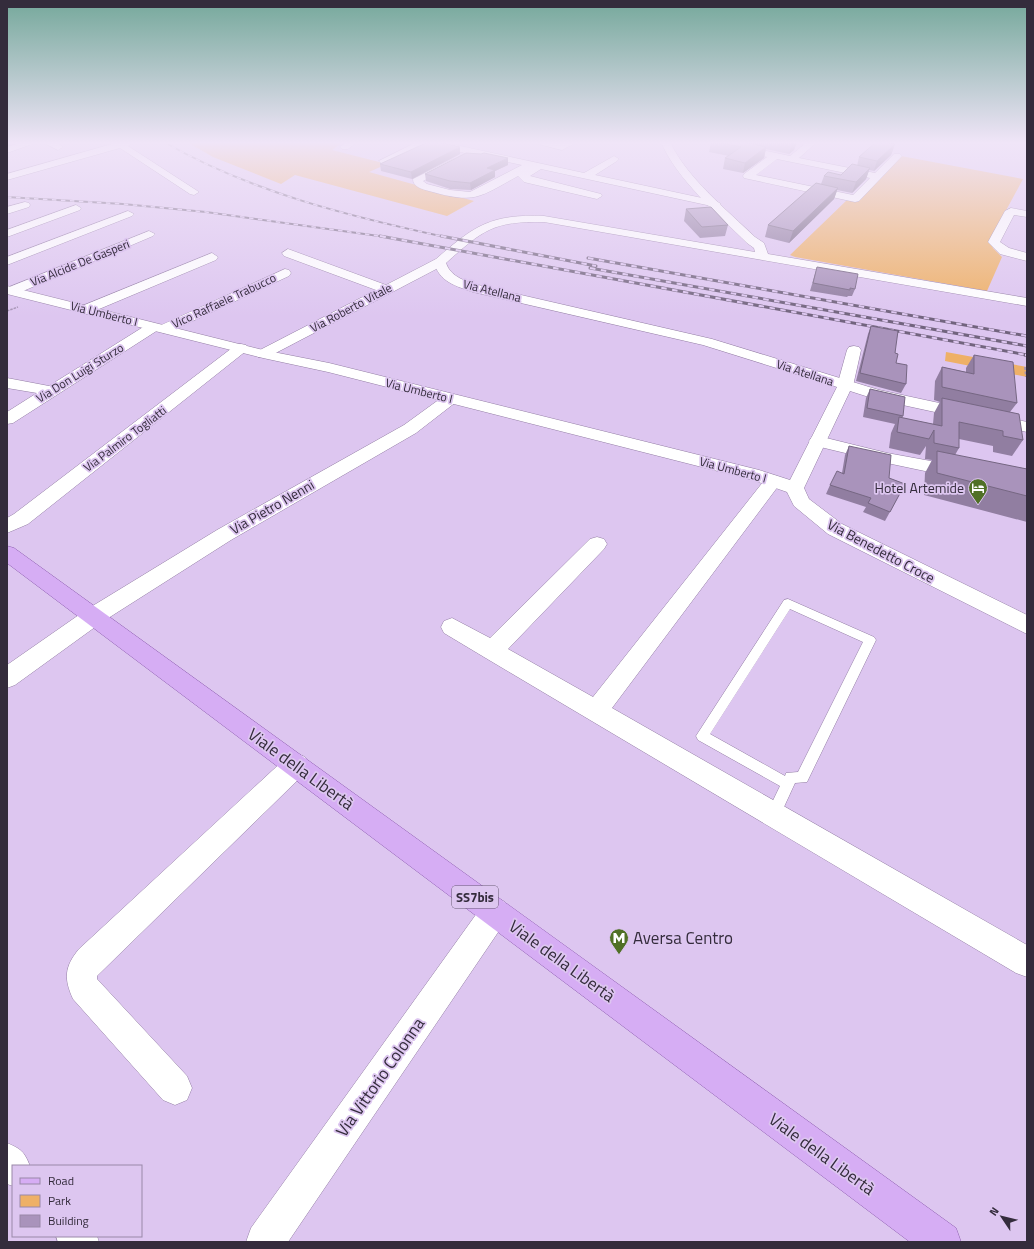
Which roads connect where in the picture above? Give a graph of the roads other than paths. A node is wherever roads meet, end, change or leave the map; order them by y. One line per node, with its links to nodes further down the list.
1 (699, 200): 3 (street)
2 (713, 200): 3 (street)
3 (716, 204): 11 (street)
4 (25, 205): 6 (street)
5 (76, 208): 9 (street)
6 (7, 211)
7 (128, 214): 16 (street)
8 (1027, 214): 14 (street)
9 (7, 234)
10 (149, 234): 19 (street, Via Alcide De Gasperi)
11 (754, 248): 15 (street); 20 (street)
12 (288, 253): 18 (street)
13 (212, 257): 21 (street)
14 (1027, 257)
15 (444, 258): 18 (street, Via Roberto Vitale); 27 (street, Via Atellana)
16 (7, 261)
17 (285, 273): 22 (street, Vico Raffaele Trabucco)
18 (386, 289): 25 (street, Via Roberto Vitale)
19 (9, 290): 21 (street, Via Umberto I)
20 (1027, 302)
21 (87, 309): 22 (street, Via Umberto I)
22 (159, 328): 23 (street, Via Umberto I); 28 (street, Via Don Luigi Sturzo)
23 (240, 348): 25 (street, Via Umberto I); 36 (street, Via Palmiro Togliatti)
24 (854, 350): 27 (street)
25 (263, 354): 29 (street, Via Umberto I)
26 (7, 383): 28 (street)
27 (845, 386): 31 (street, Via Atellana); 32 (street)
28 (52, 391): 30 (street, Via Don Luigi Sturzo)
29 (450, 399): 34 (street, Via Umberto I); 39 (street, Via Pietro Nenni)
30 (7, 419)
31 (1027, 427)
32 (818, 441): 33 (street); 35 (street)
33 (973, 475)
34 (773, 481): 35 (street, Via Umberto I); 44 (street)
35 (795, 488): 40 (street, Via Benedetto Croce)
36 (7, 526)
37 (597, 544): 42 (street)
38 (7, 553): 39 (main road, Viale della Libertà / SS7bis)
39 (94, 616): 43 (street, Via Pietro Nenni); 45 (main road, Viale della Libertà / SS7bis)
40 (1027, 625)
41 (452, 627): 42 (street)
42 (492, 651): 47 (street)
43 (7, 678)
44 (602, 702)
45 (296, 765): 48 (main road, Viale della Libertà / SS7bis); 50 (street)
46 (788, 784): 46 (lane); 47 (lane)
47 (773, 815): 49 (street)
48 (496, 912): 51 (street, Via Vittorio Colonna); 52 (main road, Viale della Libertà / SS7bis)
49 (1027, 962)
50 (175, 1088)
51 (265, 1242)
52 (942, 1242)

